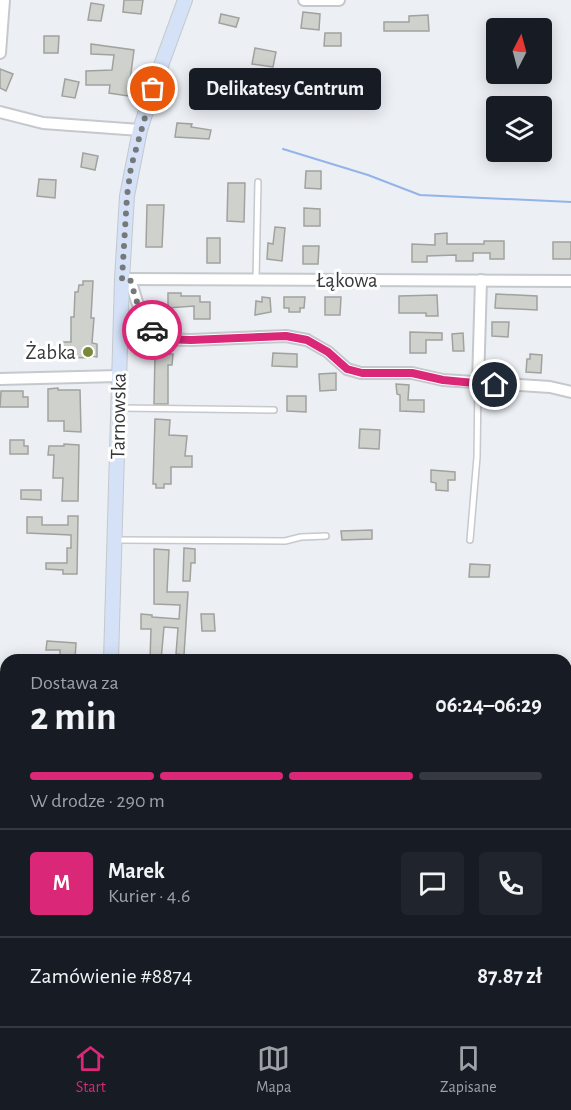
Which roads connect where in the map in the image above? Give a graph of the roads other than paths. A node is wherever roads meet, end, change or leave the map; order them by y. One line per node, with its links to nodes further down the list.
1 (4, 0): 5 (street)
2 (185, 0): 7 (street, Tarnowska)
3 (304, 0): 4 (street)
4 (339, 0)
5 (0, 53)
6 (0, 111): 7 (street)
7 (140, 130): 9 (street, Tarnowska)
8 (258, 182): 10 (lane)
9 (126, 279): 10 (street, Łąkowa); 13 (street, Tarnowska); 15 (street)
10 (256, 279): 11 (street, Łąkowa)
11 (481, 280): 12 (street, Łąkowa); 15 (street)
12 (571, 281)
13 (119, 376): 14 (street); 17 (street, Tarnowska)
14 (0, 379)
15 (478, 383): 16 (street); 21 (lane)
16 (571, 392)
17 (119, 408): 18 (lane); 20 (street, Tarnowska)
18 (274, 410)
19 (326, 536): 20 (lane)
20 (114, 540): 22 (street, Tarnowska)
21 (470, 540)
22 (111, 654)

